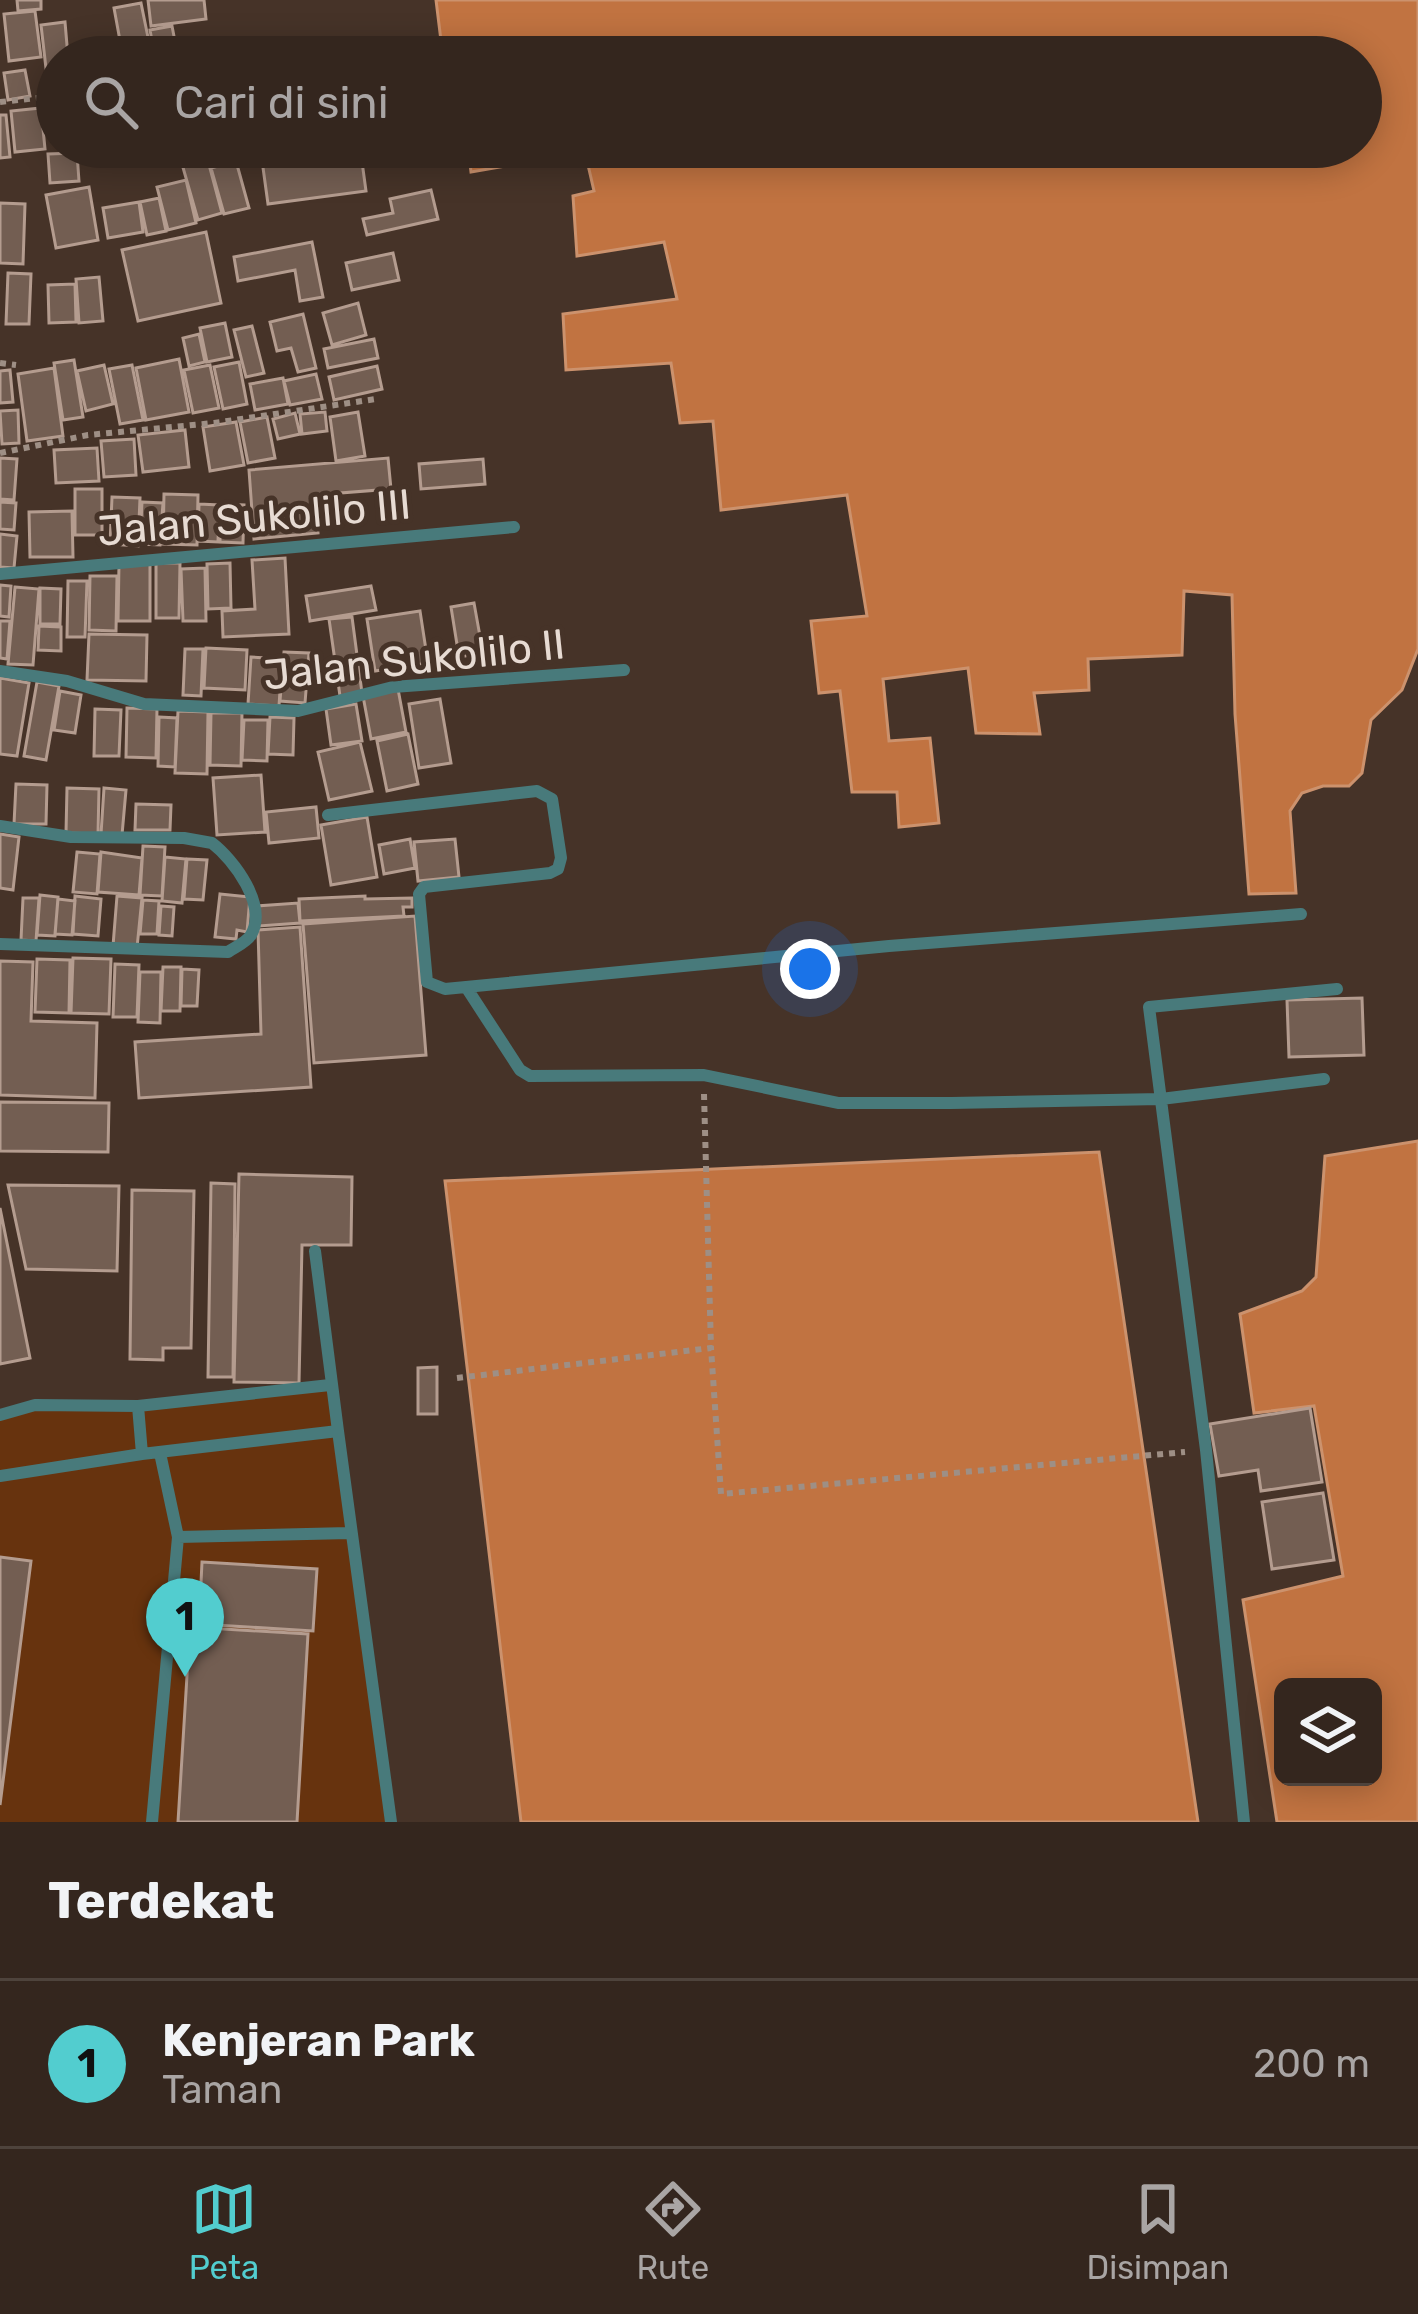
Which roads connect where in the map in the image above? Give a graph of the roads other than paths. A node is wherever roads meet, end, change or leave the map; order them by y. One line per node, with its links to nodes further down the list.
1 (514, 527): 2 (lane, Jalan Sukolilo III)
2 (0, 574)
3 (624, 670): 4 (lane, Jalan Sukolilo II)
4 (0, 671)
5 (328, 815): 10 (lane)
6 (0, 826): 8 (lane)
7 (1301, 914): 10 (lane)
8 (0, 944)
9 (1337, 989): 12 (lane)
10 (468, 990): 12 (lane)
11 (1324, 1079): 12 (lane)
12 (1161, 1099): 25 (lane)
13 (315, 1251): 14 (lane)
14 (330, 1385): 15 (lane); 17 (lane)
15 (138, 1406): 16 (lane); 19 (lane)
16 (0, 1415)
17 (338, 1432): 18 (lane); 21 (lane)
18 (160, 1453): 19 (lane); 22 (lane)
19 (142, 1454): 20 (lane)
20 (0, 1476)
21 (349, 1533): 22 (lane); 24 (lane)
22 (178, 1537): 23 (lane)
23 (152, 1822)
24 (391, 1822)
25 (1244, 1822)

